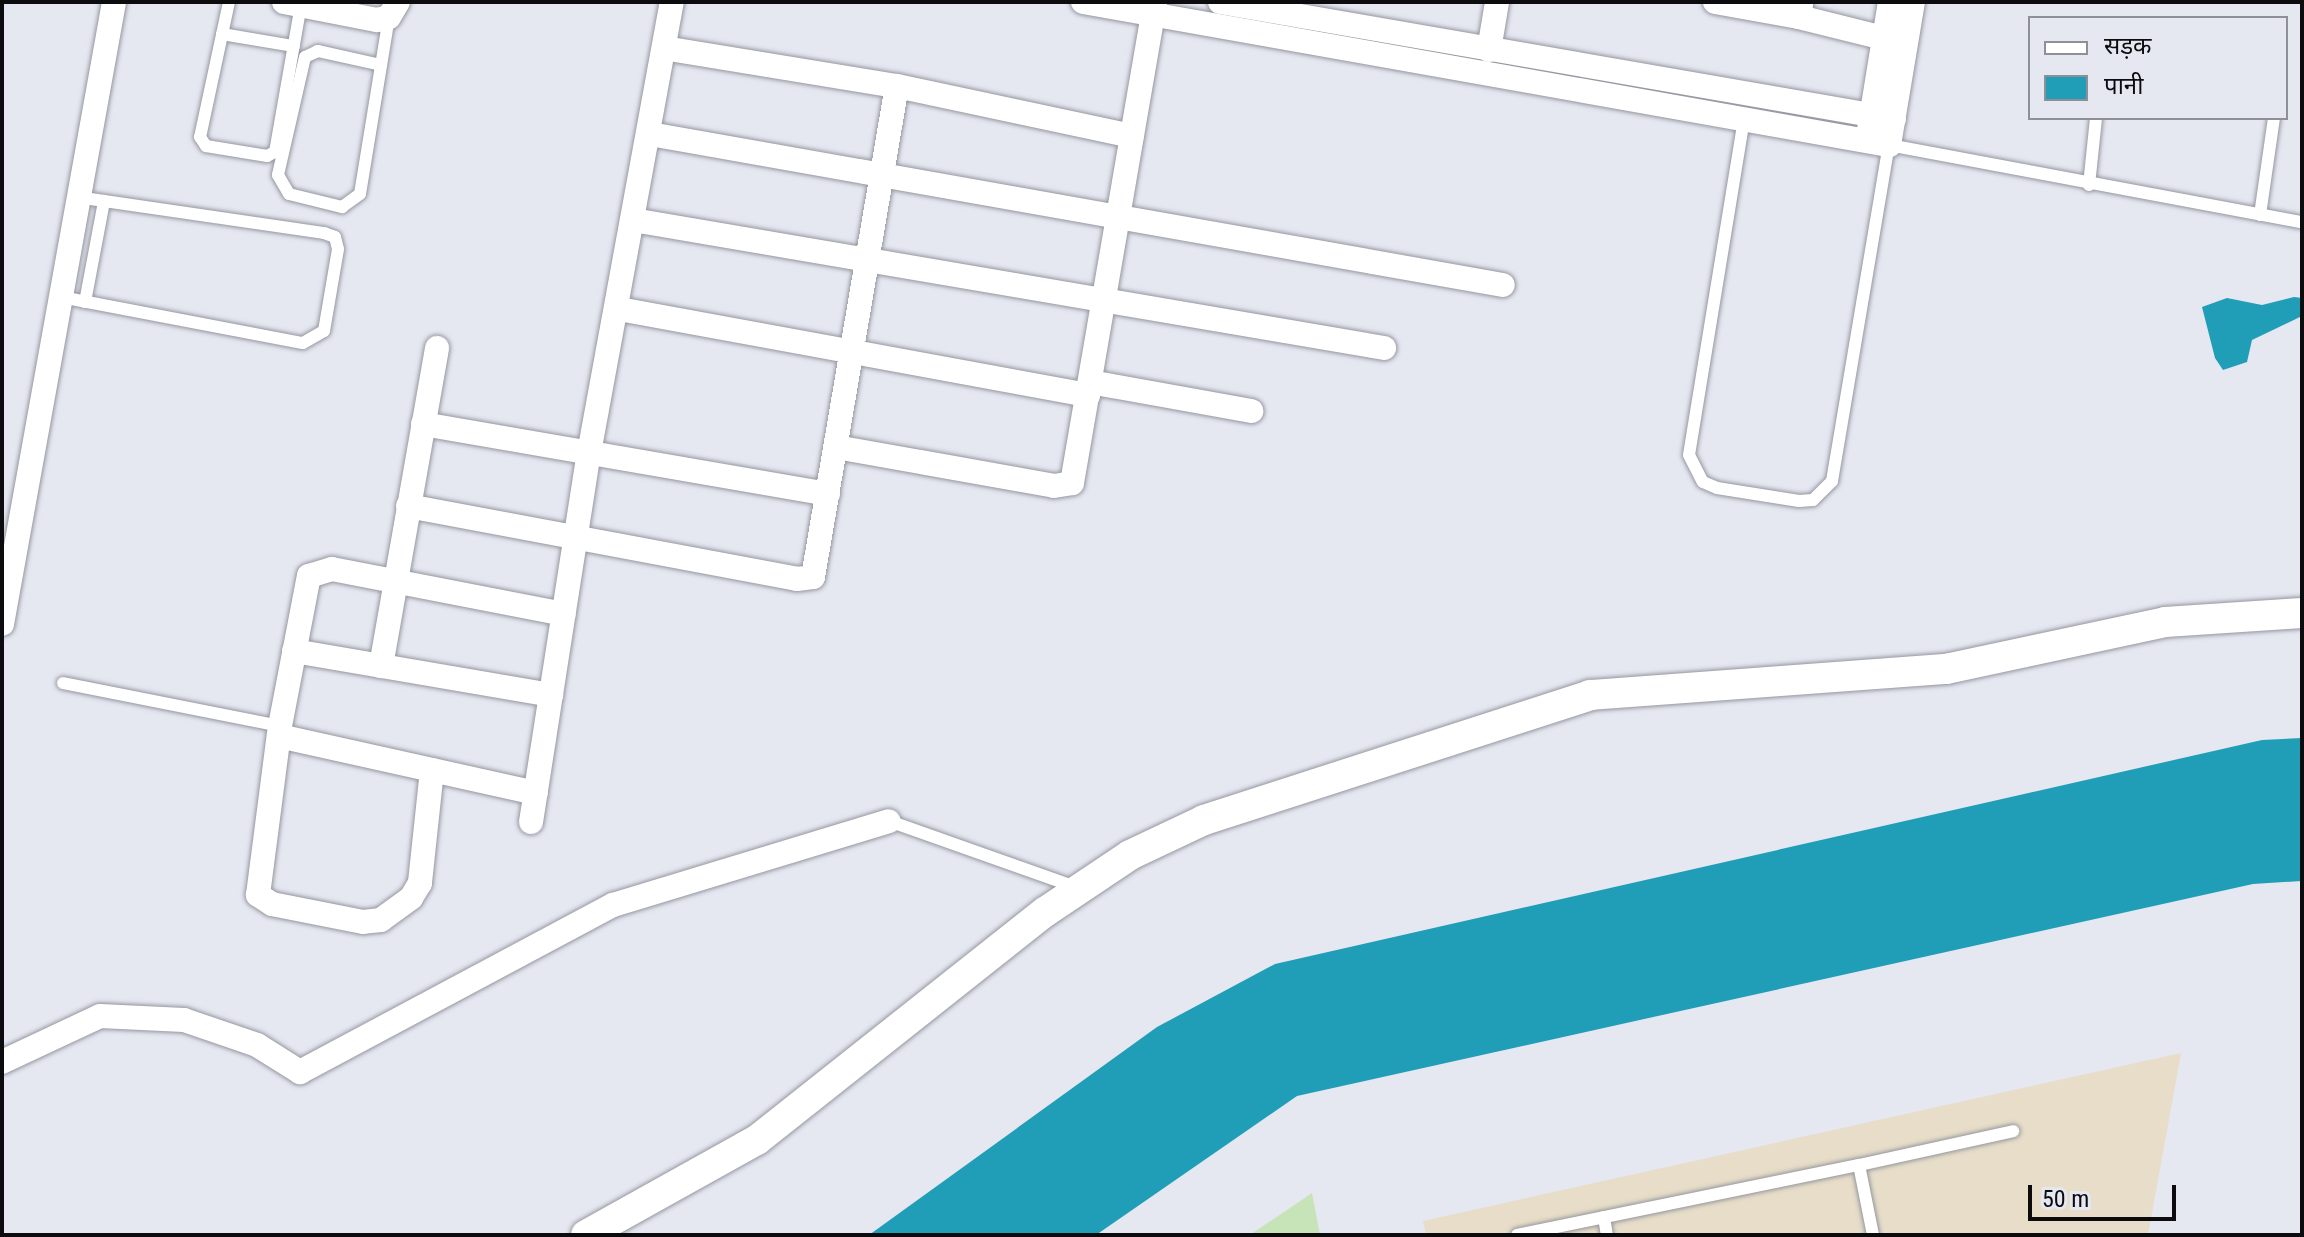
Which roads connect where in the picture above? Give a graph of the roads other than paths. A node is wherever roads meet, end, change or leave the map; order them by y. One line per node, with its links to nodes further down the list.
1 (114, 2): 31 (street)
2 (229, 2): 15 (lane)
3 (672, 2): 18 (street)
4 (1083, 2): 12 (street)
5 (1220, 2): 11 (street)
6 (1497, 2): 19 (street)
7 (1715, 2): 14 (street)
8 (1890, 2): 16 (street)
9 (1913, 2): 16 (street)
10 (292, 4): 13 (street); 17 (lane)
11 (1281, 7): 19 (street)
12 (1154, 8): 23 (street); 27 (street)
13 (393, 10): 20 (lane)
14 (1800, 10): 16 (street)
15 (222, 34): 17 (lane); 17 (lane)
16 (1894, 41): 22 (street)
17 (294, 46)
18 (664, 48): 21 (street); 26 (street)
19 (1489, 50): 22 (street)
20 (381, 65): 20 (lane)
21 (897, 86): 27 (street); 29 (street)
22 (1883, 117): 28 (street)
23 (1744, 119): 28 (street); 28 (lane)
24 (2096, 120): 30 (lane)
25 (2274, 120): 33 (lane)
26 (650, 134): 29 (street); 35 (street)
27 (1132, 136): 34 (street)
28 (1878, 142): 30 (lane)
29 (882, 175): 34 (street); 37 (street)
30 (2089, 185): 33 (lane)
31 (78, 197): 32 (lane); 39 (street)
32 (104, 201): 41 (lane); 41 (lane)
33 (2260, 215): 36 (lane)
34 (1119, 217): 38 (street); 40 (street)
35 (633, 220): 37 (street); 42 (street)
36 (2302, 222)
37 (867, 260): 40 (street); 45 (street)
38 (1503, 285)
39 (61, 297): 41 (lane); 57 (street)
40 (1104, 300): 44 (street); 46 (street)
41 (85, 302)
42 (619, 309): 45 (street); 50 (street)
43 (437, 348): 48 (street)
44 (1384, 348)
45 (852, 352): 46 (street); 49 (street)
46 (1089, 389): 47 (street); 49 (street)
47 (1251, 411)
48 (423, 424): 50 (street); 52 (street)
49 (836, 447): 51 (street)
50 (589, 453): 51 (street); 53 (street)
51 (828, 494): 53 (street)
52 (408, 506): 53 (street); 54 (street)
53 (576, 537): 56 (street)
54 (393, 583): 56 (street); 58 (street); 59 (street)
55 (2302, 613): 67 (street)
56 (564, 614): 61 (street)
57 (2, 624)
58 (294, 651): 59 (street); 62 (street)
59 (381, 666): 61 (street)
60 (63, 683): 62 (lane)
61 (551, 695): 64 (street)
62 (279, 731): 63 (street); 63 (street)
63 (432, 770): 64 (street)
64 (536, 793): 66 (street)
65 (889, 821): 67 (lane); 68 (street)
66 (531, 822)
67 (1080, 889): 72 (street)
68 (2, 1062)
69 (2013, 1131): 70 (lane)
70 (1859, 1165): 71 (lane); 75 (lane)
71 (1604, 1217): 73 (lane); 74 (lane)
72 (586, 1235)
73 (1517, 1235)
74 (1607, 1235)
75 (1873, 1235)

